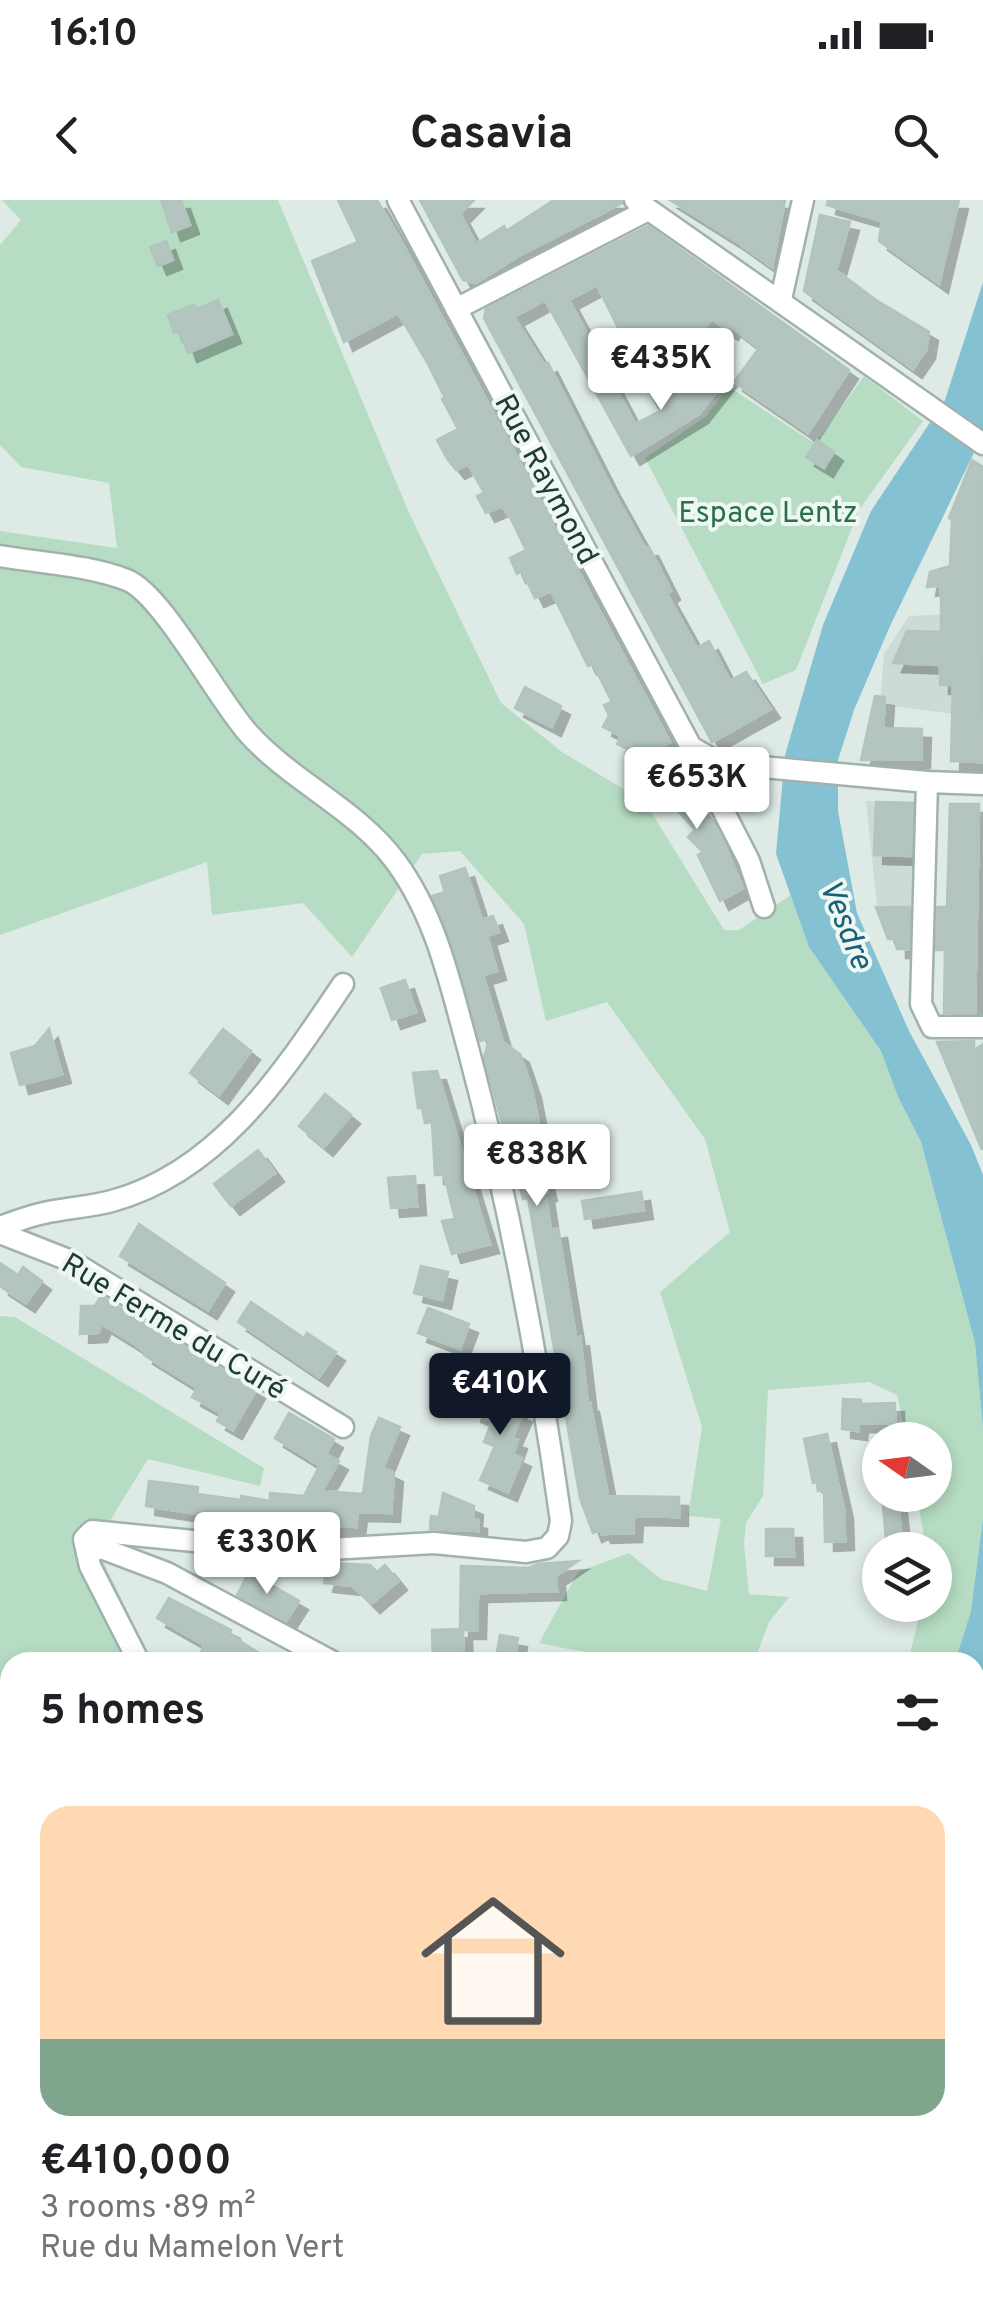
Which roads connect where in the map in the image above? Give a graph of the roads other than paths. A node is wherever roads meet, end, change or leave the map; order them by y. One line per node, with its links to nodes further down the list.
1 (398, 200): 5 (street, Rue Raymond)
2 (803, 200): 4 (street)
3 (642, 205): 4 (street); 5 (street)
4 (781, 299): 6 (street)
5 (456, 309): 8 (street, Rue Raymond)
6 (982, 442)
7 (0, 556): 16 (street)
8 (700, 755): 9 (street); 11 (street, Rue Raymond)
9 (927, 782): 10 (street); 13 (street)
10 (983, 784)
11 (764, 906)
12 (343, 984): 14 (street, Rue Ferme du Curé)
13 (983, 1027)
14 (0, 1230): 15 (street, Rue Ferme du Curé)
15 (343, 1427)
16 (86, 1553): 17 (street); 18 (street)
17 (134, 1652)
18 (314, 1652)

